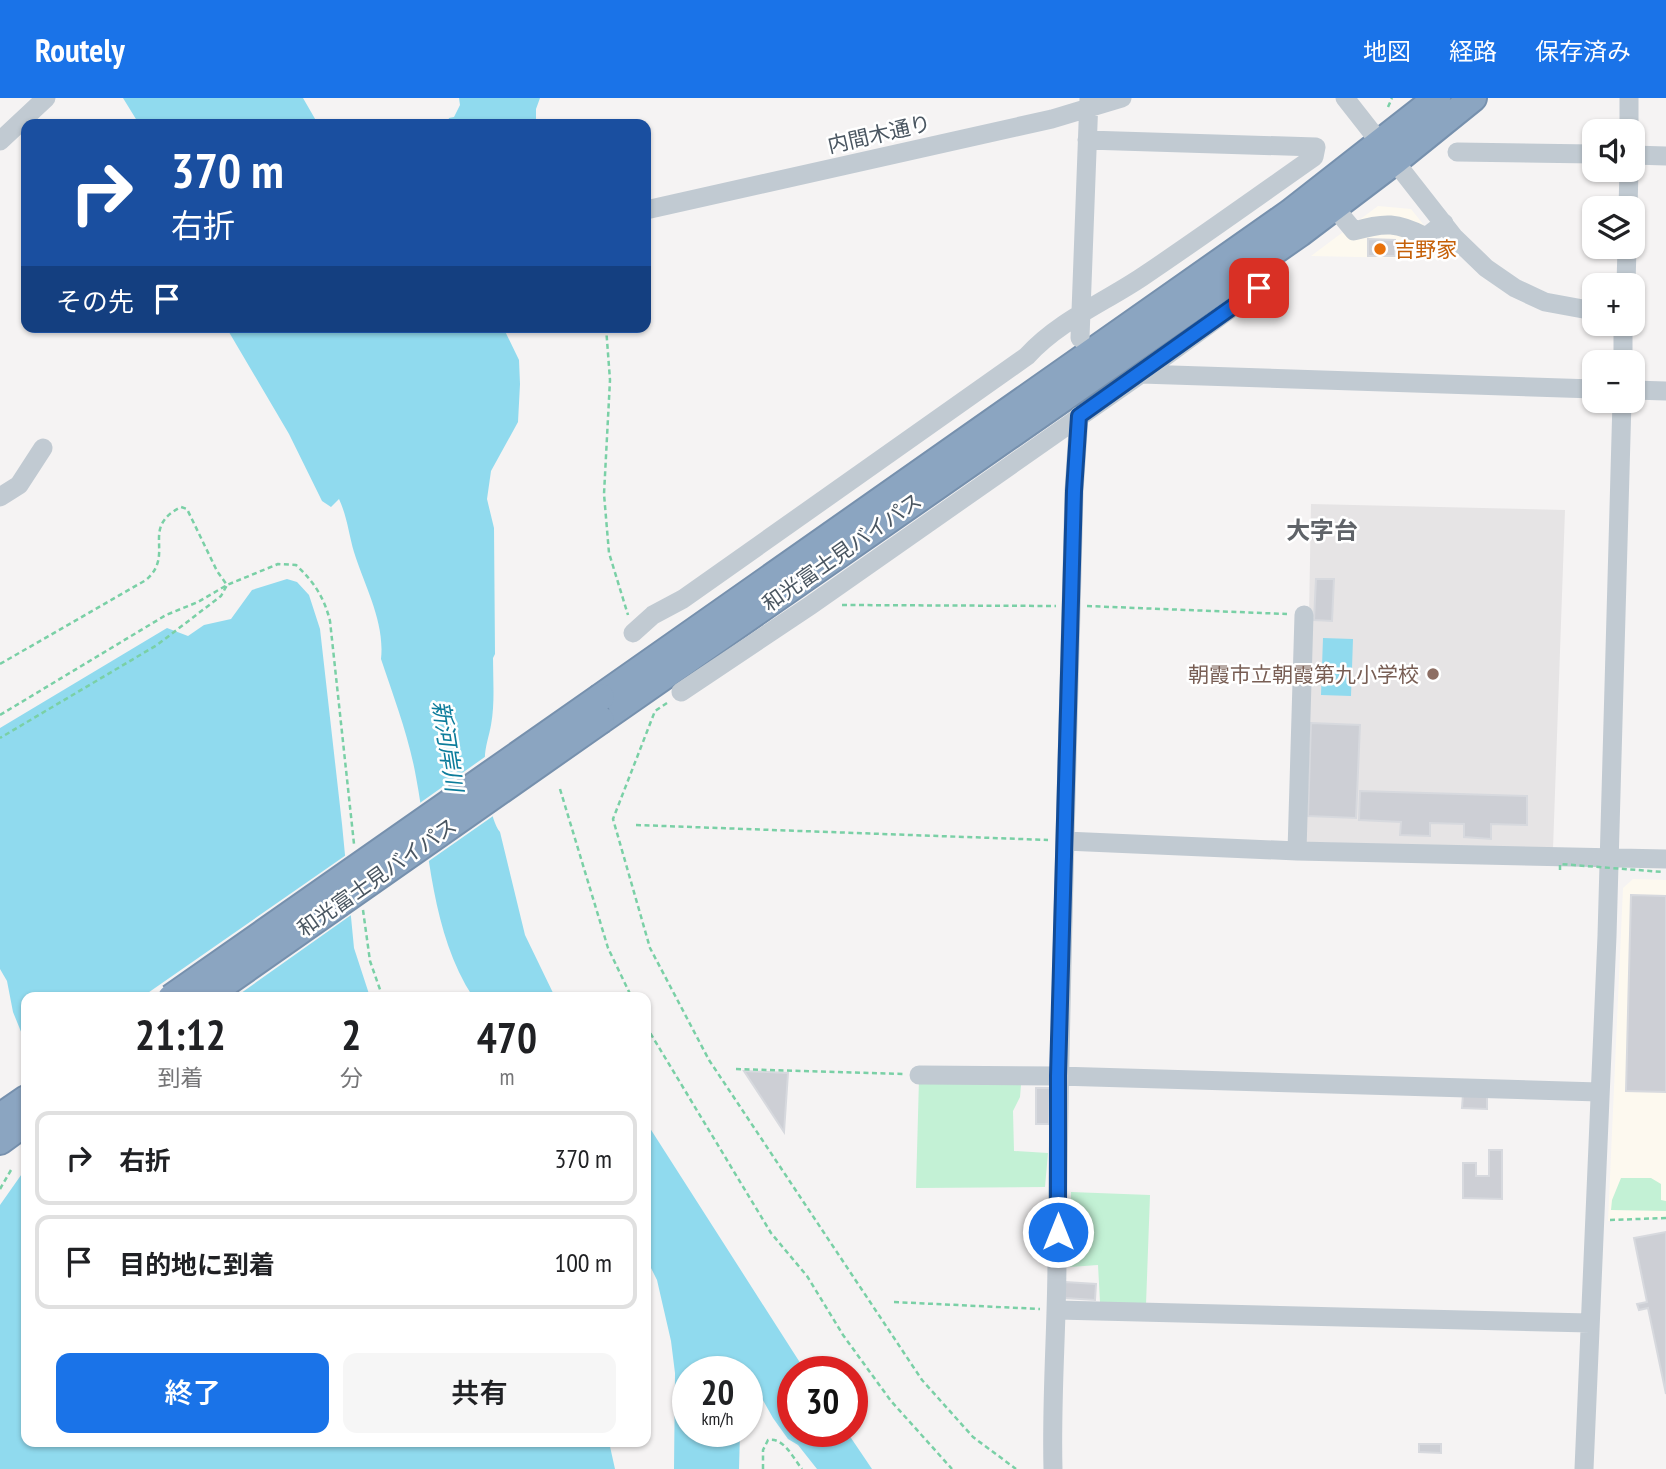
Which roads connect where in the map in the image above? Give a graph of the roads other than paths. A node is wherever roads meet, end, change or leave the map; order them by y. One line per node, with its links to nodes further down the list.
1 (46, 98): 8 (street)
2 (1122, 98): 7 (street, 内間木通り)
3 (1345, 98): 13 (street)
4 (1437, 98): 13 (highway, 和光富士見バイパス)
5 (1473, 98): 13 (highway, 和光富士見バイパス)
6 (1629, 98): 9 (street)
7 (1080, 105): 11 (street); 19 (street, 内間木通り)
8 (24, 119)
9 (1629, 119)
10 (21, 121): 12 (street)
11 (1087, 140): 23 (street); 23 (street)
12 (0, 141)
13 (1388, 152): 18 (highway, 和光富士見バイパス); 20 (street); 36 (highway, 和光富士見バイパス)
14 (1457, 152): 15 (street)
15 (1582, 154)
16 (1645, 155): 17 (street)
17 (1666, 156)
18 (1335, 208): 20 (street); 21 (highway, 和光富士見バイパス)
19 (651, 209)
20 (1444, 223): 22 (street)
21 (1245, 271): 25 (street); 36 (highway, 和光富士見バイパス)
22 (1582, 309)
23 (1079, 313): 24 (street); 34 (street)
24 (1080, 338)
25 (1141, 374): 26 (street); 30 (street)
26 (1582, 389)
27 (1645, 390): 28 (street)
28 (1666, 391)
29 (1622, 413): 39 (street)
30 (1079, 416): 35 (street); 37 (street)
31 (43, 448): 32 (street)
32 (0, 497)
33 (1304, 615): 38 (street)
34 (633, 632)
35 (681, 692)
36 (601, 708): 41 (highway, 和光富士見バイパス, bridge); 42 (highway, 和光富士見バイパス, bridge)
37 (1065, 841): 38 (street); 44 (street)
38 (1297, 851): 39 (street)
39 (1608, 857): 40 (street); 45 (street)
40 (1664, 865)
41 (180, 992)
42 (212, 992)
43 (919, 1075): 44 (street)
44 (1058, 1076): 45 (street); 48 (street)
45 (1599, 1092): 49 (street)
46 (20, 1112): 47 (highway)
47 (0, 1141)
48 (1057, 1310): 49 (street); 50 (street)
49 (1590, 1323): 51 (street)
50 (1054, 1469)
51 (1584, 1469)

